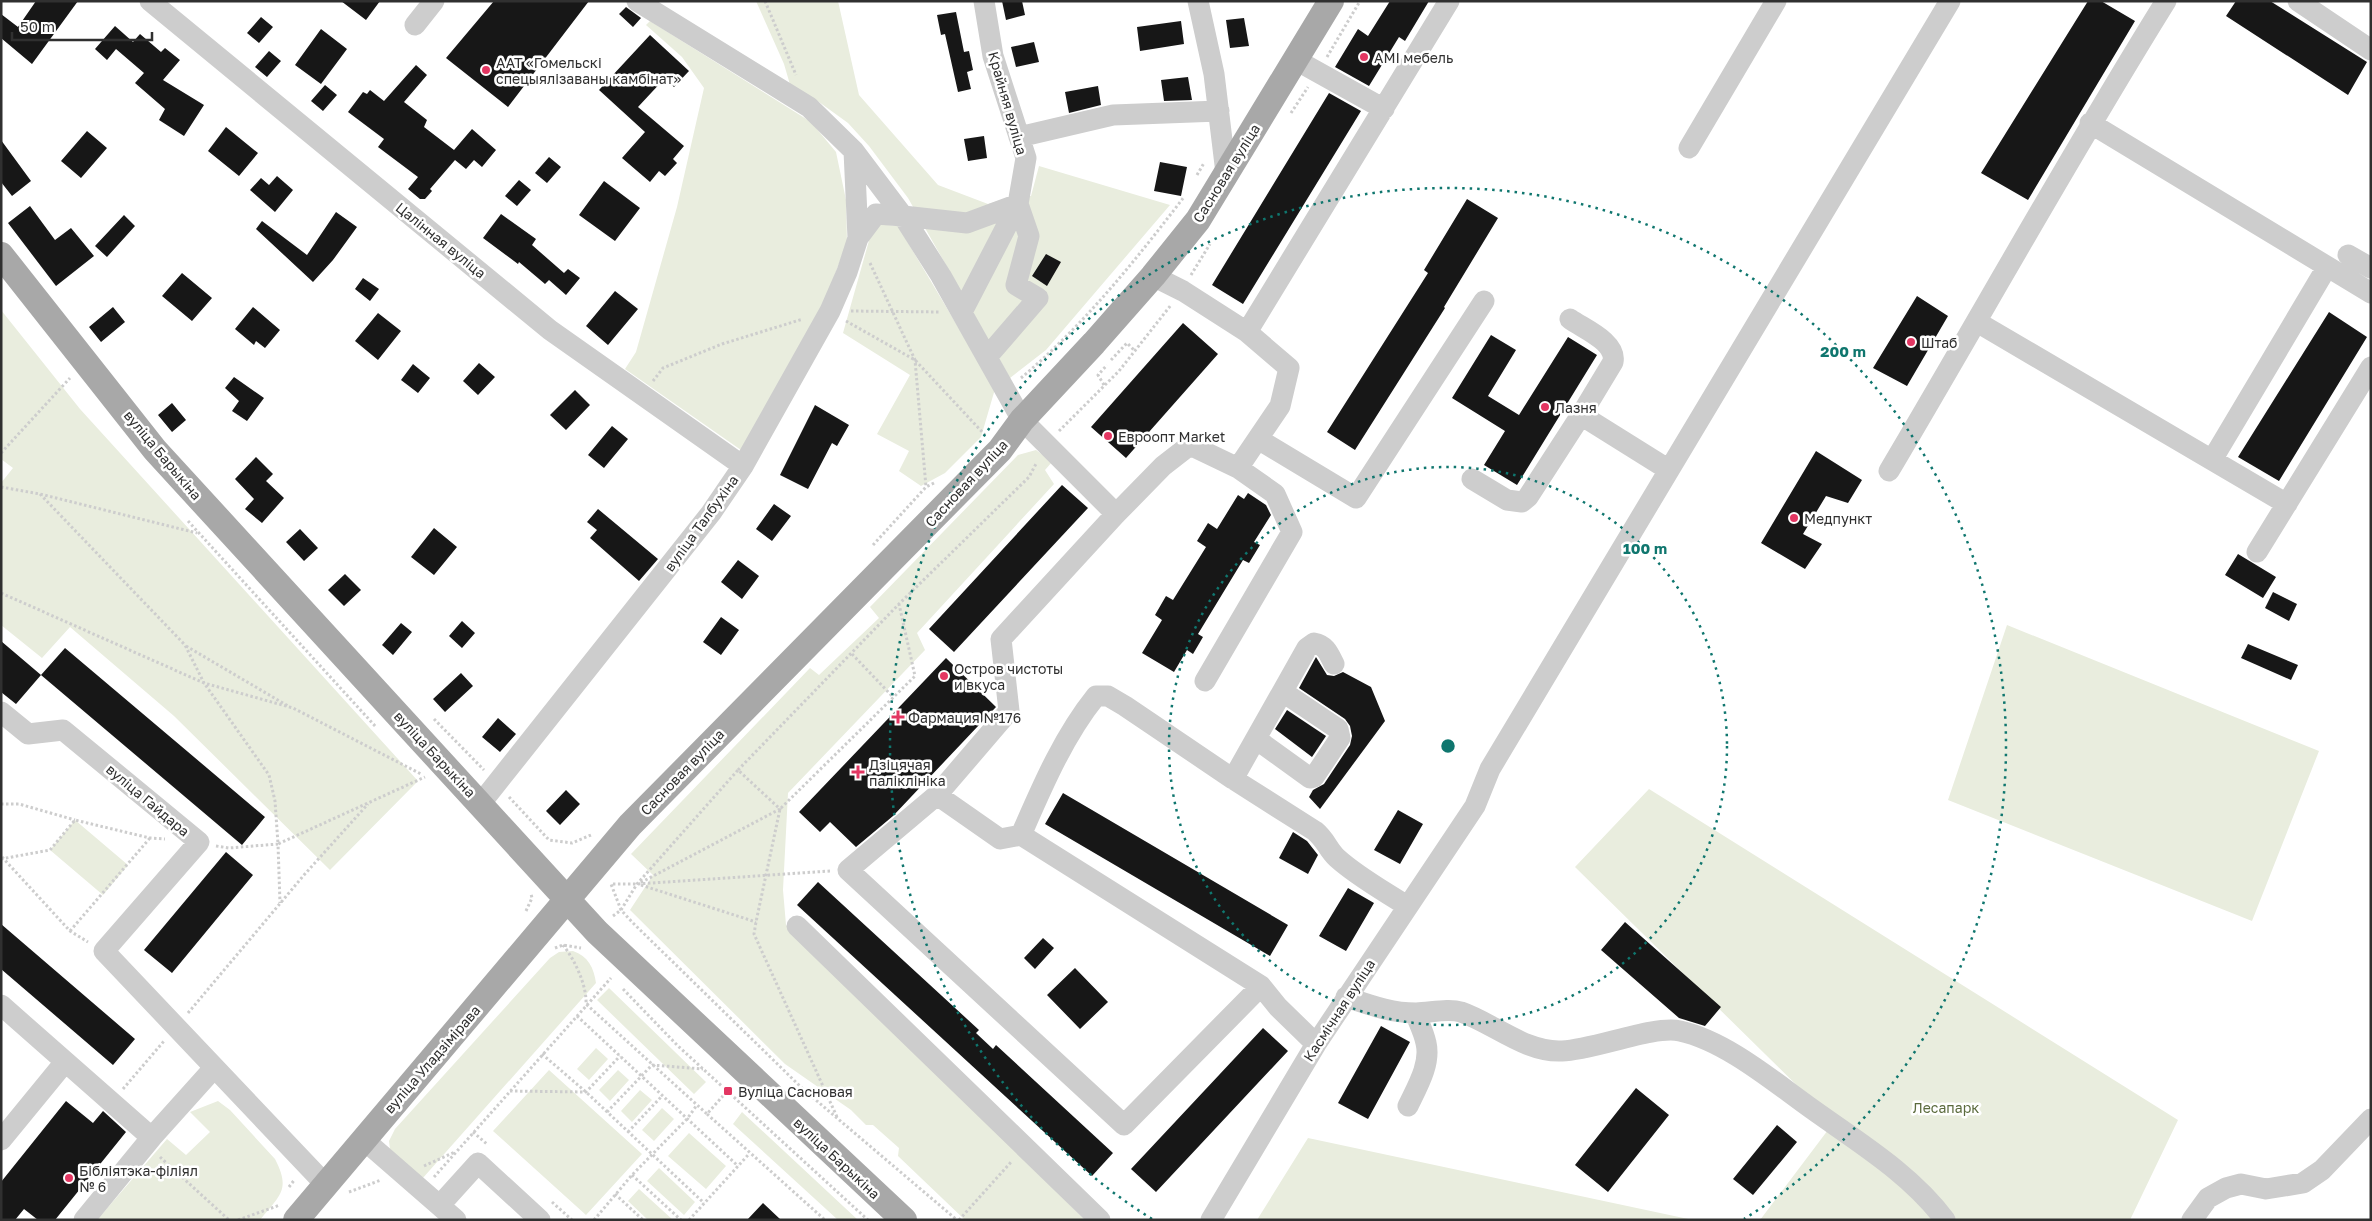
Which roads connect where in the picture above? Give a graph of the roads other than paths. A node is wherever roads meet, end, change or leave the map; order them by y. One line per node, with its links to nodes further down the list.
1 (150, 1): 42 (street, Цалінная вуліца)
2 (434, 1): 12 (street)
3 (638, 1): 20 (street)
4 (984, 1): 18 (street, Крайняя вуліца)
5 (1198, 1): 16 (street)
6 (1331, 1): 14 (main road, Сасновая вуліца)
7 (1449, 1): 15 (street)
8 (1776, 1): 19 (street)
9 (1950, 1): 44 (street, Касмічная вуліца)
10 (2166, 1): 17 (street)
11 (2298, 1): 13 (street)
12 (415, 25)
13 (2371, 50)
14 (1296, 60): 15 (street); 21 (main road, Сасновая вуліца)
15 (1384, 109): 35 (street)
16 (1219, 111): 18 (street); 21 (street)
17 (2090, 123): 27 (street); 34 (street)
18 (1020, 137): 22 (street, Крайняя вуліца)
19 (1688, 148)
20 (854, 151): 23 (street); 24 (street)
21 (1226, 173): 29 (main road, Сасновая вуліца)
22 (1018, 204): 23 (street); 32 (street, Крайняя вуліца); 36 (street)
23 (903, 216): 24 (street, вуліца Талбухіна); 32 (street)
24 (858, 238): 42 (street, вуліца Талбухіна)
25 (2348, 255): 28 (street)
26 (1, 256): 57 (main road, вуліца Барыкіна)
27 (2327, 267): 30 (street); 41 (street)
28 (2371, 268)
29 (1153, 276): 35 (street); 39 (main road, Сасновая вуліца)
30 (2371, 293)
31 (1484, 301): 40 (street)
32 (962, 312): 36 (street)
33 (1570, 319): 38 (street)
34 (1977, 322): 41 (street); 45 (street)
35 (1248, 332): 40 (street)
36 (987, 357): 39 (street)
37 (2371, 367): 47 (street)
38 (1582, 416): 44 (street); 46 (street)
39 (1022, 420): 48 (street); 59 (main road, Сасновая вуліца)
40 (1258, 439): 43 (street)
41 (2212, 460): 47 (street)
42 (743, 466): 57 (street, вуліца Талбухіна)
43 (1238, 468): 48 (street); 51 (street)
44 (1669, 470): 60 (street, Касмічная вуліца)
45 (1890, 470)
46 (1472, 479)
47 (2287, 504): 49 (street)
48 (1116, 514): 56 (street)
49 (2257, 552)
50 (1334, 664): 52 (street)
51 (1205, 681)
52 (1283, 692): 54 (street); 54 (street)
53 (1, 712): 68 (street, вуліца Гайдара)
54 (1256, 739): 55 (street)
55 (1233, 779): 58 (street); 60 (street)
56 (937, 795): 58 (street); 62 (street)
57 (481, 803): 59 (main road, вуліца Барыкіна)
58 (1021, 834): 62 (street)
59 (569, 900): 71 (main road, вуліца Уладзімірава); 80 (main road, вуліца Барыкіна)
60 (1407, 906): 63 (street, Касмічная вуліца)
61 (797, 926): 81 (street)
62 (1261, 986): 66 (street)
63 (1346, 997): 65 (street); 66 (street, Касмічная вуліца)
64 (1, 1005): 67 (street)
65 (1415, 1013): 69 (street); 83 (street)
66 (1316, 1044): 82 (street, Касмічная вуліца)
67 (65, 1062): 72 (street); 73 (street)
68 (214, 1068): 73 (street); 74 (street)
69 (1408, 1106)
70 (2371, 1119): 84 (street)
71 (363, 1139): 74 (main road, вуліца Уладзімірава); 75 (street)
72 (1, 1140)
73 (153, 1144): 77 (street)
74 (335, 1188): 76 (main road, вуліца Уладзімірава)
75 (440, 1205): 78 (street); 79 (street)
76 (291, 1211)
77 (84, 1220)
78 (456, 1220)
79 (540, 1220)
80 (904, 1220)
81 (1100, 1220)
82 (1211, 1220)
83 (1945, 1220)
84 (2192, 1220)

